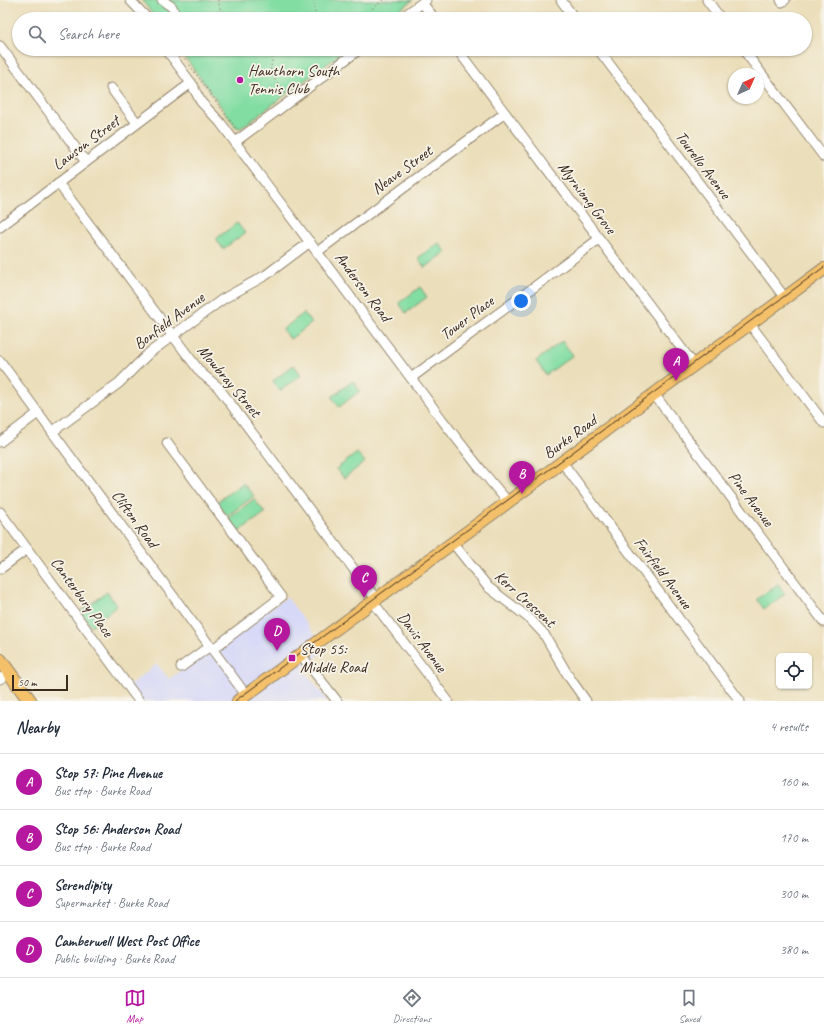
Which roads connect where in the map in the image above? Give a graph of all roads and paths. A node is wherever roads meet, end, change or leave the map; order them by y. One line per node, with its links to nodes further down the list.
1 (132, 0): 12 (street); 13 (street)
2 (162, 0): 14 (street)
3 (218, 0): 11 (path)
4 (314, 0): 15 (path)
5 (384, 0): 16 (path)
6 (561, 0): 19 (street)
7 (707, 0): 20 (street)
8 (781, 0): 9 (street)
9 (785, 0)
10 (424, 1): 17 (street); 18 (street)
11 (221, 11)
12 (138, 12)
13 (142, 12)
14 (174, 12)
15 (315, 12)
16 (368, 12)
17 (409, 12)
18 (431, 12)
19 (570, 12)
20 (716, 12)
21 (0, 46): 37 (street)
22 (172, 56): 29 (street, Anderson Road)
23 (183, 56): 34 (path)
24 (273, 56): 31 (path)
25 (351, 56): 35 (street)
26 (462, 56): 32 (street, Myrniong Grove)
27 (603, 56): 44 (street, Tourello Avenue)
28 (748, 56): 36 (street)
29 (192, 84): 33 (street, Lawson Street); 35 (street, Anderson Road)
30 (111, 88): 33 (street)
31 (286, 95)
32 (505, 113): 40 (street, Myrniong Grove); 42 (street, Neave Street)
33 (137, 123): 37 (street, Lawson Street)
34 (238, 131)
35 (235, 142): 41 (street, Anderson Road)
36 (824, 157)
37 (86, 162): 38 (street, Lawson Street)
38 (58, 183): 39 (street, Lawson Street); 46 (street, Mowbray Street)
39 (0, 227)
40 (599, 239): 48 (street, Myrniong Grove); 49 (street, Tower Place)
41 (310, 242): 42 (street, Anderson Road); 46 (street, Bonfield Avenue)
42 (317, 252): 49 (street, Anderson Road)
43 (824, 269): 44 (main road, Burke Road)
44 (785, 298): 45 (main road, Burke Road)
45 (750, 324): 48 (main road, Burke Road); 52 (street)
46 (173, 336): 53 (street, Bonfield Avenue); 62 (street, Mowbray Street)
47 (0, 361): 51 (street, Clifton Road)
48 (694, 365): 50 (main road, Burke Road)
49 (411, 378): 57 (street, Anderson Road)
50 (654, 394): 56 (main road, Burke Road); 63 (street, Pine Avenue)
51 (38, 413): 53 (street, Clifton Road); 54 (street)
52 (824, 423)
53 (52, 432): 64 (street, Clifton Road)
54 (0, 442)
55 (167, 443): 64 (street)
56 (562, 462): 57 (main road, Burke Road); 75 (street, Fairfield Avenue)
57 (506, 503): 59 (main road, Burke Road)
58 (0, 512): 60 (street, Canterbury Place)
59 (453, 543): 62 (main road, Burke Road); 74 (street, Kerr Crescent)
60 (27, 549): 61 (street); 71 (street, Canterbury Place)
61 (0, 569)
62 (375, 600): 65 (main road, Burke Road); 73 (street, Davis Avenue)
63 (824, 622)
64 (211, 647): 67 (street); 69 (street, Clifton Road)
65 (301, 655): 69 (main road, Burke Road); 72 (street)
66 (0, 660): 68 (highway)
67 (181, 667)
68 (4, 676): 70 (highway)
69 (242, 698)
70 (30, 701)
71 (139, 701)
72 (336, 701)
73 (448, 701)
74 (586, 701)
75 (740, 701)

